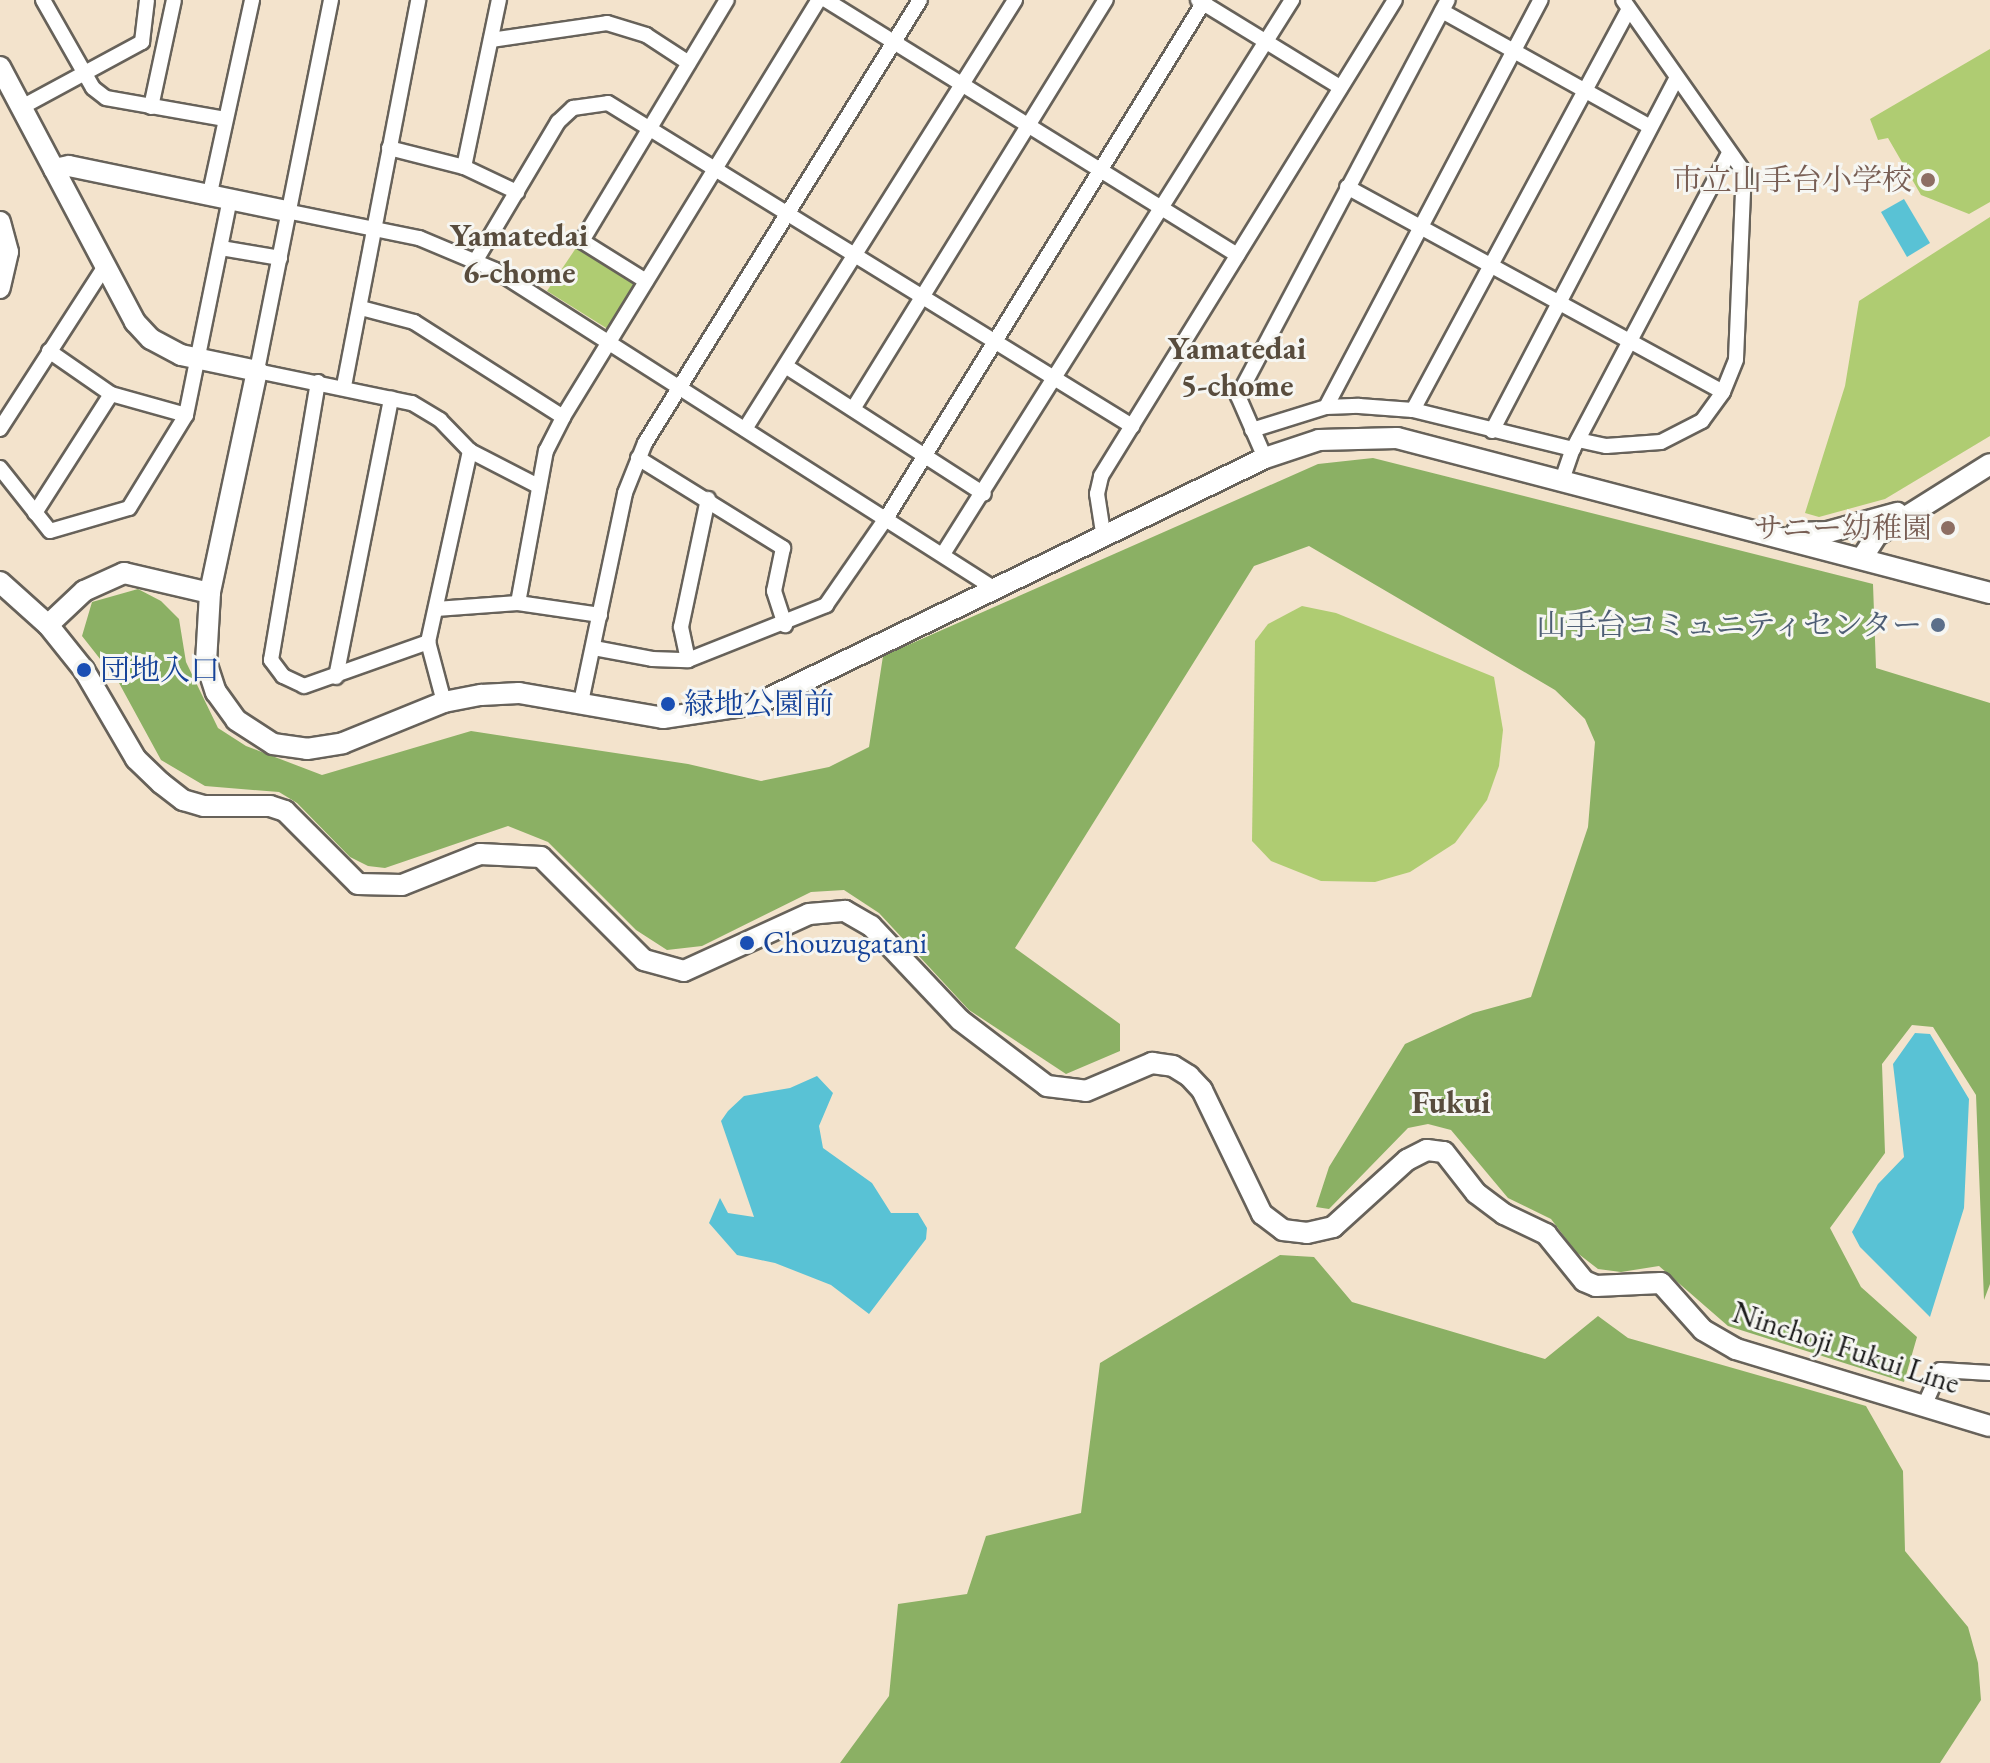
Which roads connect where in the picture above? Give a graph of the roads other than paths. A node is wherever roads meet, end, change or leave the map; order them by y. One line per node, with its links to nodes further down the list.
1 (147, 0): 26 (street)
2 (174, 0): 31 (street)
3 (252, 0): 33 (street)
4 (331, 0): 47 (street)
5 (418, 0): 37 (street)
6 (499, 0): 20 (street)
7 (727, 0): 24 (street)
8 (819, 0): 41 (street)
9 (826, 0): 21 (street)
10 (920, 0): 21 (street)
11 (1015, 0): 28 (street)
12 (1106, 0): 34 (street)
13 (1292, 0): 22 (street)
14 (1395, 0): 29 (street)
15 (1541, 0): 23 (street)
16 (48, 1): 26 (street)
17 (1202, 1): 22 (street); 42 (street)
18 (1626, 4): 27 (street); 30 (street)
19 (1445, 6): 23 (street); 43 (street)
20 (491, 40): 24 (street); 39 (street)
21 (895, 40): 28 (street); 48 (street)
22 (1266, 42): 29 (street); 46 (street)
23 (1513, 50): 30 (street); 51 (street)
24 (689, 63): 36 (street)
25 (0, 67): 32 (street)
26 (84, 73): 31 (street); 32 (street)
27 (1676, 79): 35 (street); 38 (street)
28 (962, 84): 34 (street); 53 (street)
29 (1340, 87): 54 (street)
30 (1585, 90): 35 (street); 58 (street)
31 (151, 107): 33 (street)
32 (20, 108): 40 (street)
33 (225, 119): 45 (street)
34 (1026, 125): 42 (street); 61 (street)
35 (1650, 127): 62 (street)
36 (649, 128): 41 (street); 44 (street); 59 (street)
37 (389, 148): 39 (street); 50 (street)
38 (1729, 153): 64 (street); 75 (street)
39 (464, 167): 44 (street)
40 (54, 169): 45 (street); 57 (street)
41 (716, 169): 48 (street); 59 (street)
42 (1102, 173): 46 (street); 65 (street)
43 (1347, 187): 51 (street); 86 (street)
44 (517, 192): 56 (street)
45 (220, 195): 47 (street); 52 (street)
46 (1162, 209): 54 (street); 71 (street)
47 (286, 211): 50 (street); 55 (street)
48 (786, 214): 53 (street); 74 (street)
49 (0, 222): 60 (street)
50 (378, 228): 56 (street); 63 (street)
51 (1421, 228): 58 (street); 78 (street)
52 (221, 248): 55 (street); 68 (street)
53 (856, 254): 61 (street); 69 (street)
54 (1237, 255): 83 (street)
55 (280, 258): 70 (street)
56 (476, 260): 66 (street)
57 (105, 266): 67 (street); 68 (street)
58 (1488, 266): 62 (street); 80 (street)
59 (646, 281): 66 (street)
60 (0, 288)
61 (922, 294): 65 (street); 79 (street)
62 (1556, 301): 64 (street); 87 (street)
63 (361, 308): 73 (street); 82 (street)
64 (1629, 340): 75 (street); 88 (street)
65 (997, 341): 71 (street); 90 (street)
66 (608, 342): 74 (street); 82 (street)
67 (49, 351): 76 (street); 84 (street)
68 (200, 360): 70 (street); 81 (street)
69 (787, 367): 79 (street); 85 (street)
70 (257, 371): 72 (street); 108 (street)
71 (1057, 378): 83 (street); 97 (street)
72 (318, 382): 73 (street); 118 (street)
73 (344, 386): 77 (street)
74 (678, 388): 85 (street); 91 (street)
75 (1723, 392): 88 (street)
76 (111, 394): 81 (street); 100 (street)
77 (391, 398): 89 (street); 118 (street)
78 (1326, 407): 80 (street); 86 (street)
79 (853, 409): 90 (street)
80 (1413, 410): 87 (street)
81 (186, 415): 100 (street)
82 (563, 417): 96 (street)
83 (1132, 426): 103 (street)
84 (0, 429)
85 (745, 429): 101 (street)
86 (1252, 430): 92 (street)
87 (1492, 431): 88 (street)
88 (1576, 445): 95 (street)
89 (470, 451): 96 (street); 111 (street)
90 (925, 456): 97 (street); 101 (street)
91 (638, 458): 98 (street); 112 (street)
92 (1265, 458): 95 (street); 103 (street)
93 (1990, 464): 99 (street)
94 (0, 468): 100 (street)
95 (1561, 483): 102 (street)
96 (538, 486): 110 (street)
97 (984, 494): 104 (street)
98 (708, 499): 114 (street); 117 (street)
99 (1920, 505): 102 (street); 105 (street)
100 (35, 513)
101 (887, 517): 104 (street); 114 (street)
102 (1774, 534): 105 (street)
103 (1104, 539): 107 (street)
104 (943, 554): 107 (street)
105 (1862, 558): 109 (street)
106 (0, 582): 113 (street, Ninchoji Fukui Line)
107 (995, 589): 120 (street)
108 (210, 593): 113 (street); 119 (street)
109 (1990, 593)
110 (518, 603): 111 (street); 112 (street)
111 (436, 609): 115 (street)
112 (600, 615): 116 (street)
113 (48, 625): 122 (street, Ninchoji Fukui Line)
114 (785, 625): 117 (street)
115 (428, 642): 118 (street); 119 (street)
116 (594, 648): 117 (street); 120 (street)
117 (688, 660)
118 (336, 677)
119 (444, 702): 120 (street)
120 (581, 702)
121 (1990, 1373): 122 (street)
122 (1925, 1404): 123 (street, Ninchoji Fukui Line)
123 (1990, 1426)

